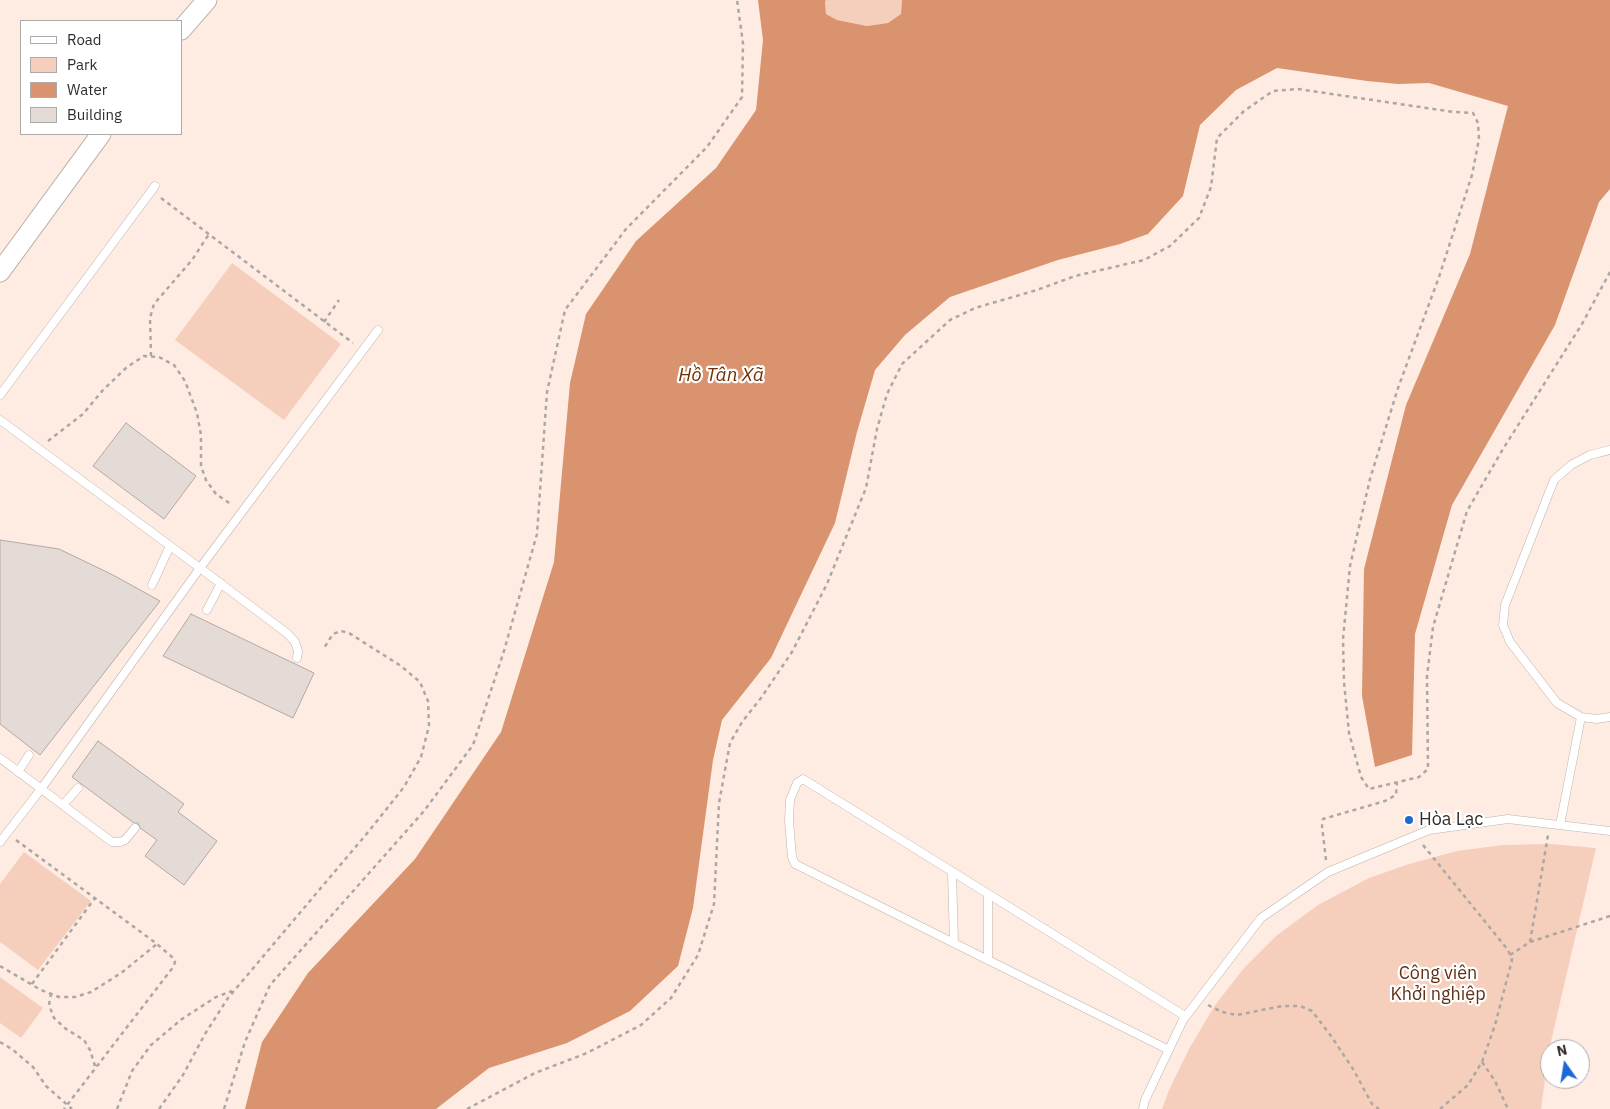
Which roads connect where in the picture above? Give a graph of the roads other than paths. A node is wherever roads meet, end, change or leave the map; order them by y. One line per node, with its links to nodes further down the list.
1 (207, 0): 2 (street)
2 (182, 29)
3 (101, 135): 5 (street)
4 (155, 186): 7 (lane)
5 (0, 272)
6 (378, 330): 11 (lane)
7 (0, 396)
8 (0, 420): 10 (lane)
9 (1610, 450): 16 (lane)
10 (170, 546): 11 (lane); 13 (lane)
11 (200, 568): 12 (lane); 22 (lane)
12 (220, 583): 14 (lane); 15 (lane)
13 (152, 585)
14 (207, 610)
15 (297, 658)
16 (1580, 717): 17 (lane); 24 (lane)
17 (1610, 717)
18 (29, 755): 20 (lane)
19 (0, 758): 20 (lane)
20 (18, 772): 22 (lane)
21 (78, 788): 23 (lane)
22 (41, 789): 23 (lane); 27 (lane)
23 (63, 805): 25 (lane)
24 (1560, 825): 26 (lane); 32 (lane)
25 (135, 828)
26 (1610, 831)
27 (0, 842)
28 (952, 873): 29 (lane); 30 (lane); 30 (lane)
29 (988, 895): 31 (lane); 32 (lane)
30 (954, 943): 31 (lane)
31 (988, 960): 33 (lane)
32 (1186, 1016): 33 (lane)
33 (1169, 1050): 34 (lane)
34 (1143, 1109)

